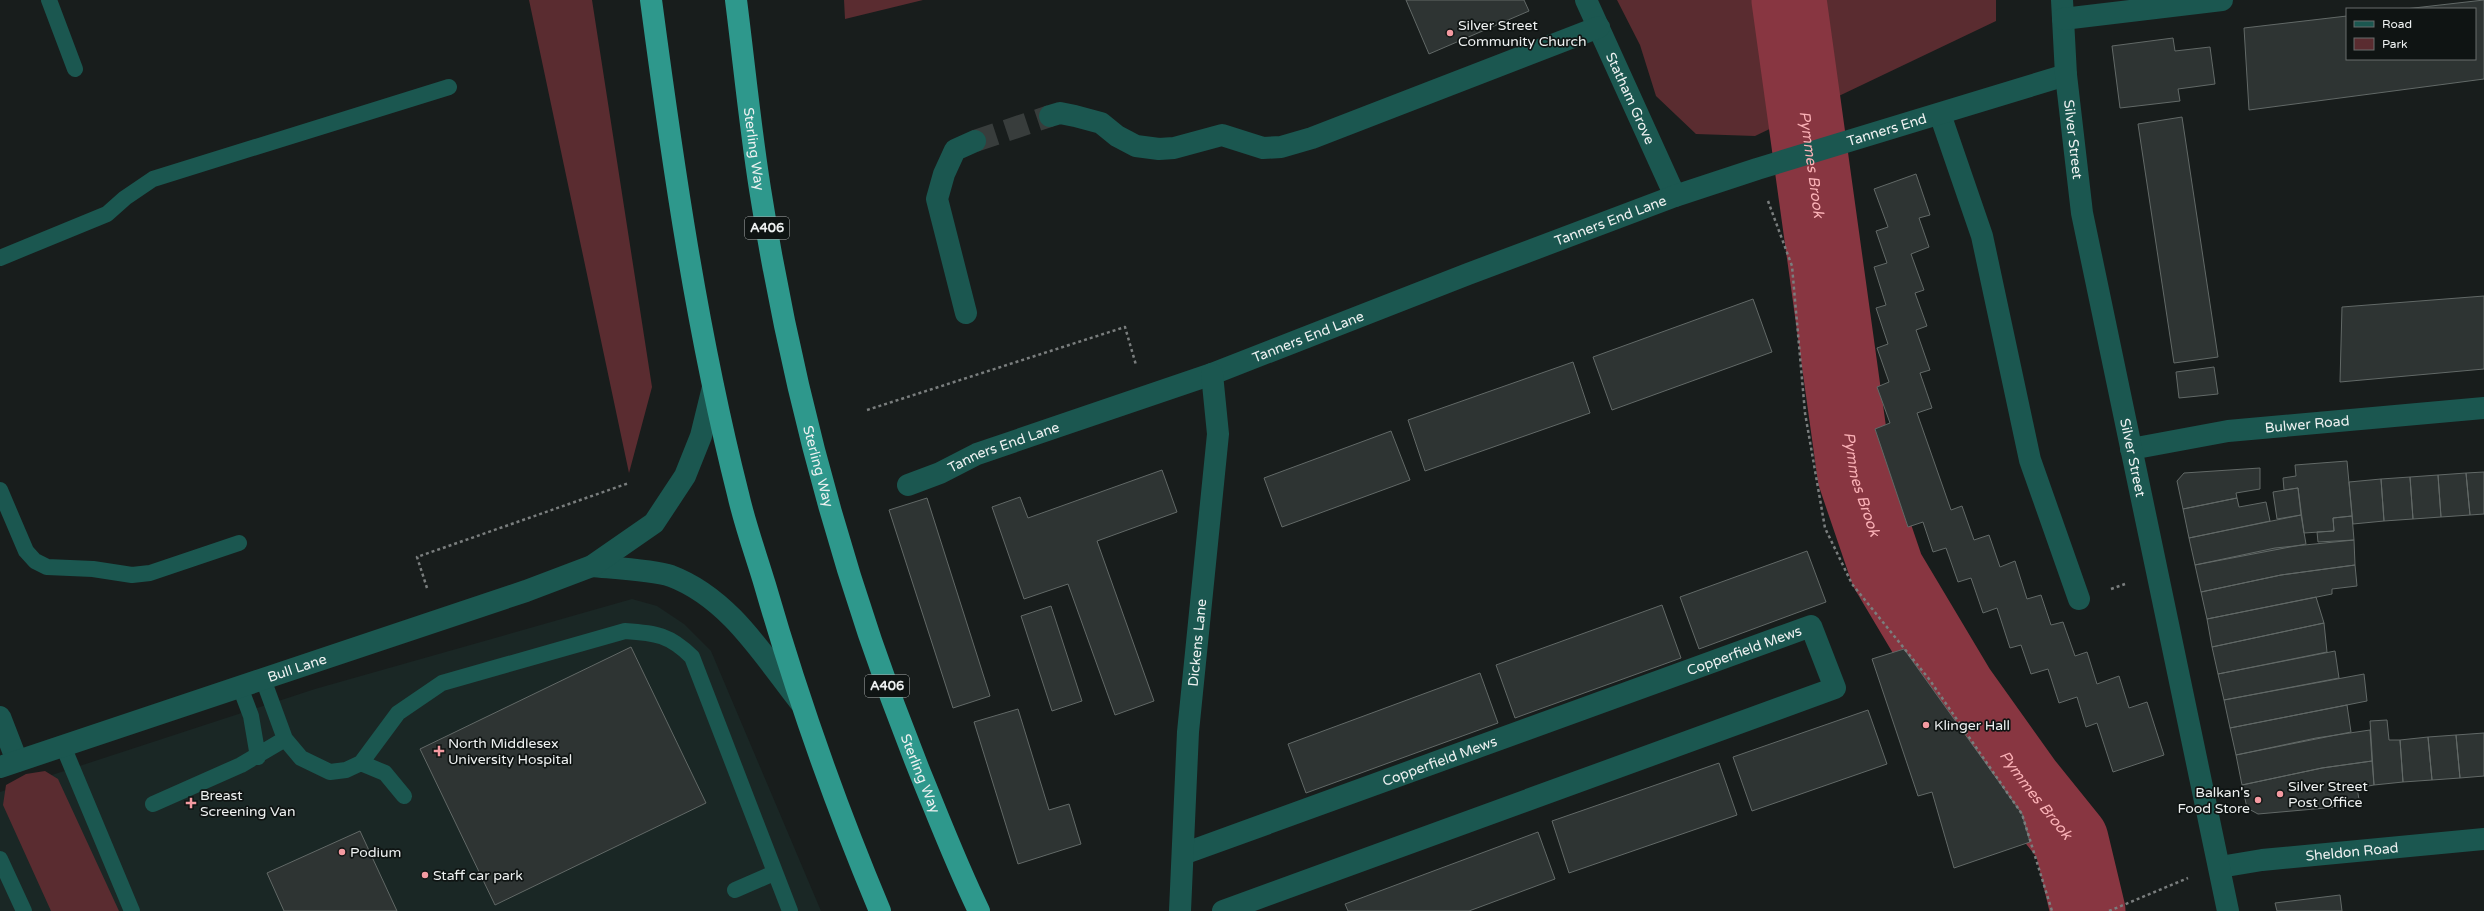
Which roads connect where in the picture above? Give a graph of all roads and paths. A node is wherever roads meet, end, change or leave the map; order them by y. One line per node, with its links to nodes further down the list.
1 (49, 0): 8 (lane)
2 (651, 0): 21 (highway)
3 (736, 0): 54 (highway, Sterling Way / A406)
4 (1586, 0): 7 (street, Statham Grove)
5 (2222, 0): 6 (street)
6 (2063, 10): 9 (street, Silver Street)
7 (1599, 27): 12 (street); 15 (street, Statham Grove)
8 (75, 68)
9 (2066, 75): 11 (street, Tanners End); 24 (street, Silver Street)
10 (449, 87): 17 (lane)
11 (1940, 114): 14 (street, Tanners End); 32 (street)
12 (1050, 116)
13 (975, 141): 18 (street)
14 (1707, 186): 15 (street, Tanners End Lane)
15 (1675, 196): 20 (street, Tanners End Lane)
16 (1767, 198): 57 (path)
17 (0, 258)
18 (966, 313)
19 (1132, 353): 23 (path)
20 (1212, 374): 26 (street, Tanners End Lane); 45 (street, Dickens Lane)
21 (713, 387): 29 (street); 35 (highway)
22 (2484, 408): 24 (street, Bulwer Road)
23 (867, 410)
24 (2131, 449): 30 (street, Silver Street)
25 (629, 483): 31 (path)
26 (908, 485)
27 (0, 490): 28 (lane)
28 (238, 543)
29 (592, 566): 33 (street, Bull Lane); 35 (street)
30 (2158, 573): 32 (path); 47 (street, Silver Street)
31 (427, 590)
32 (2079, 599)
33 (263, 679): 34 (street, Bull Lane); 37 (lane)
34 (240, 687): 38 (street, Bull Lane); 39 (lane)
35 (800, 702): 53 (highway)
36 (0, 717): 41 (street)
37 (285, 739): 39 (lane); 40 (lane)
38 (63, 746): 41 (street, Bull Lane); 51 (lane)
39 (258, 757): 43 (lane)
40 (362, 763): 42 (lane); 48 (lane)
41 (9, 764)
42 (404, 796)
43 (153, 804)
44 (2484, 839): 47 (street, Sheldon Road)
45 (1183, 854): 55 (street, Dickens Lane); 56 (street, Copperfield Mews)
46 (0, 859): 50 (lane)
47 (2220, 867): 58 (path); 59 (street, Silver Street)
48 (774, 873): 49 (lane); 52 (lane)
49 (735, 890)
50 (24, 911)
51 (132, 911)
52 (790, 911)
53 (880, 911)
54 (979, 911)
55 (1180, 911)
56 (1223, 911)
57 (2052, 911)
58 (2109, 911)
59 (2228, 911)

